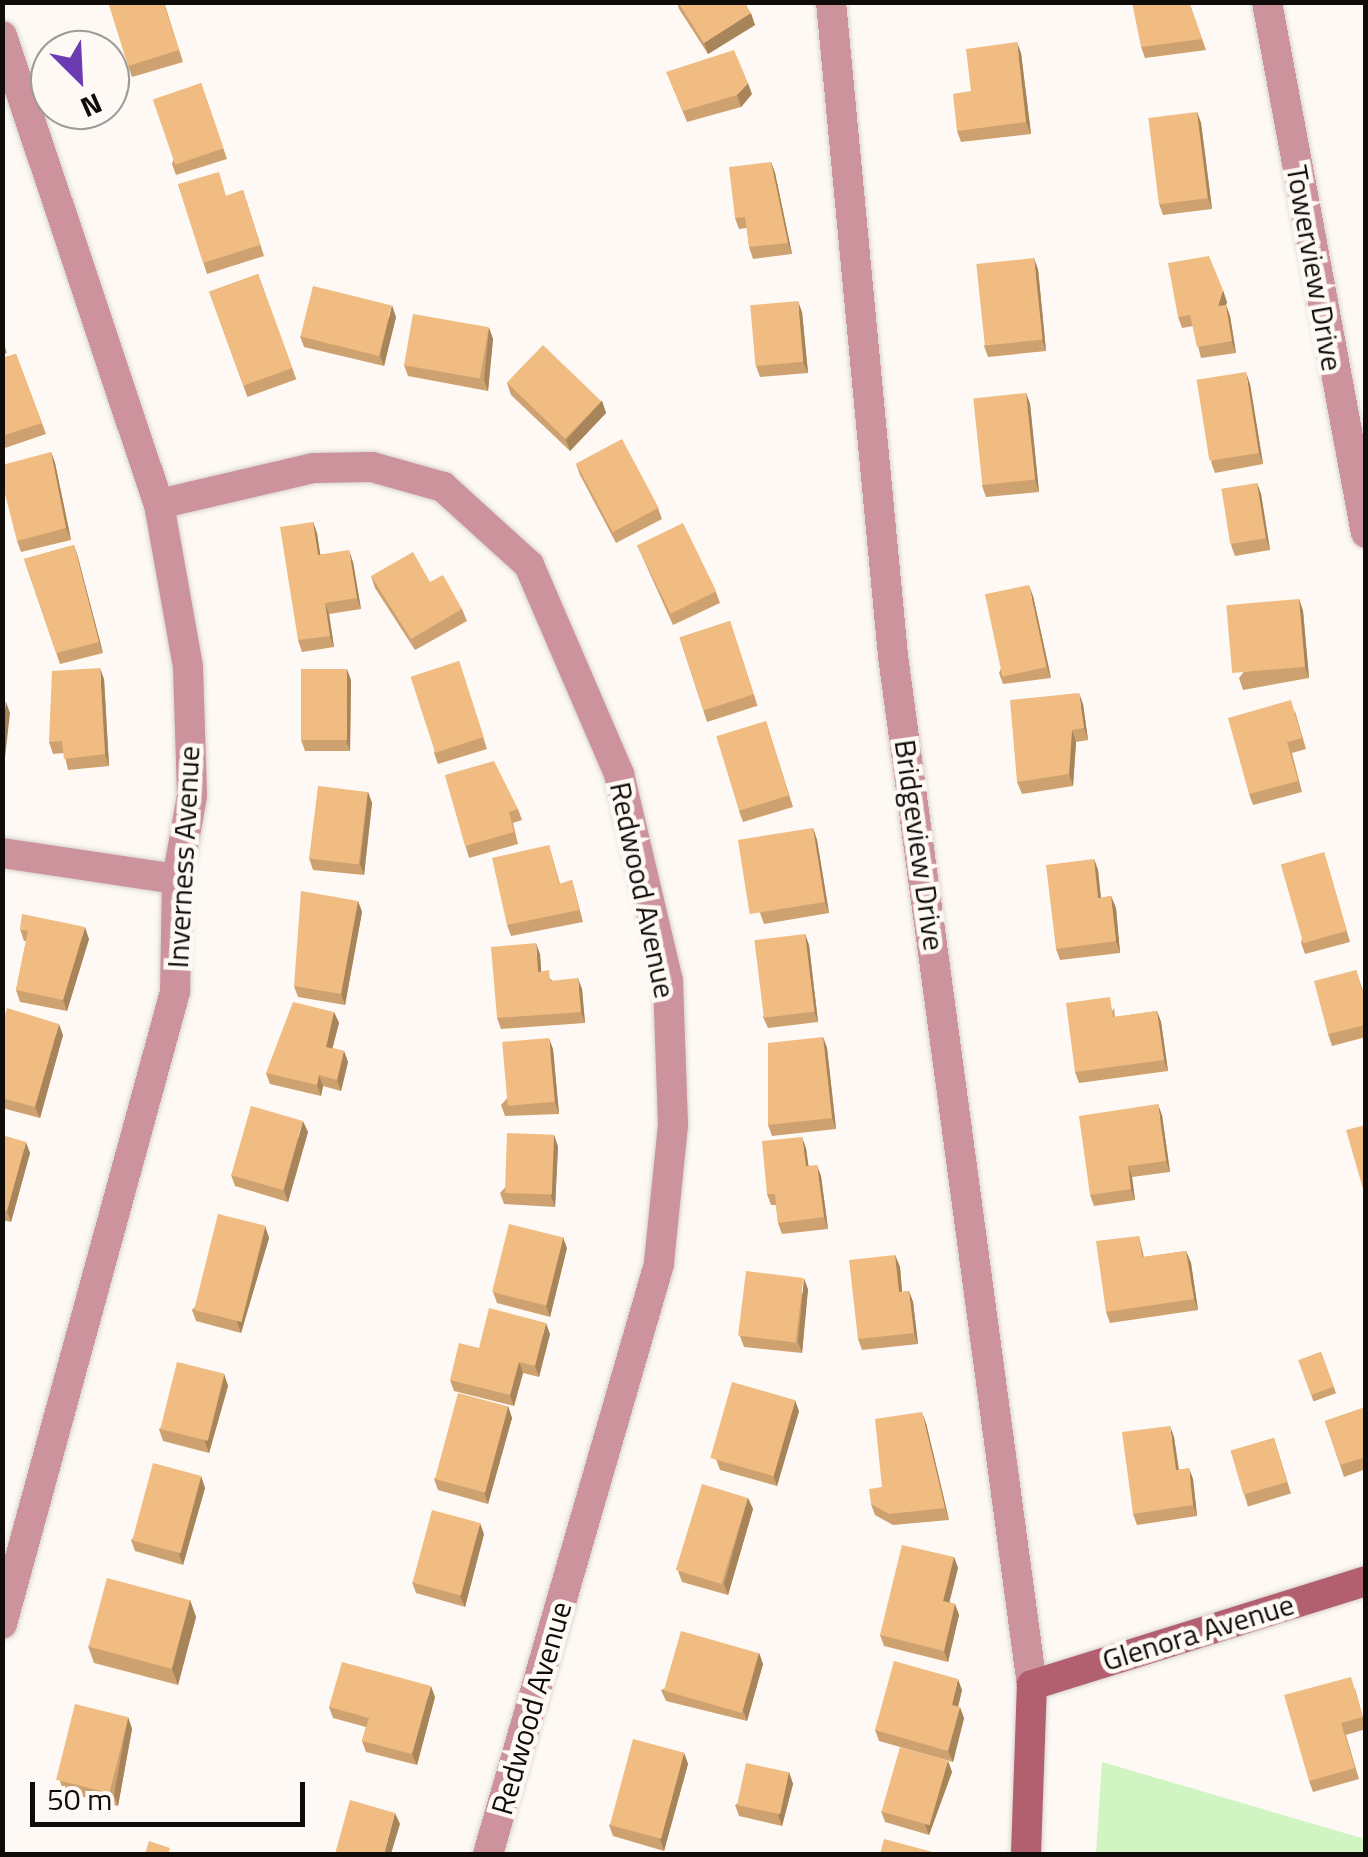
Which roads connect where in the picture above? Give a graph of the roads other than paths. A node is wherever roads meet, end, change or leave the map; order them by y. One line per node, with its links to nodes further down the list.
1 (831, 2): 10 (street, Bridgeview Drive)
2 (1267, 2): 5 (street, Towerview Drive)
3 (2, 36): 4 (street, Inverness Avenue)
4 (159, 504): 7 (street, Inverness Avenue); 11 (street, Redwood Avenue)
5 (1366, 533)
6 (2, 853): 7 (street)
7 (178, 879): 9 (street, Inverness Avenue)
8 (1366, 1582): 10 (street, Glenora Avenue)
9 (2, 1624)
10 (1032, 1685): 12 (street)
11 (488, 1854)
12 (1026, 1854)

